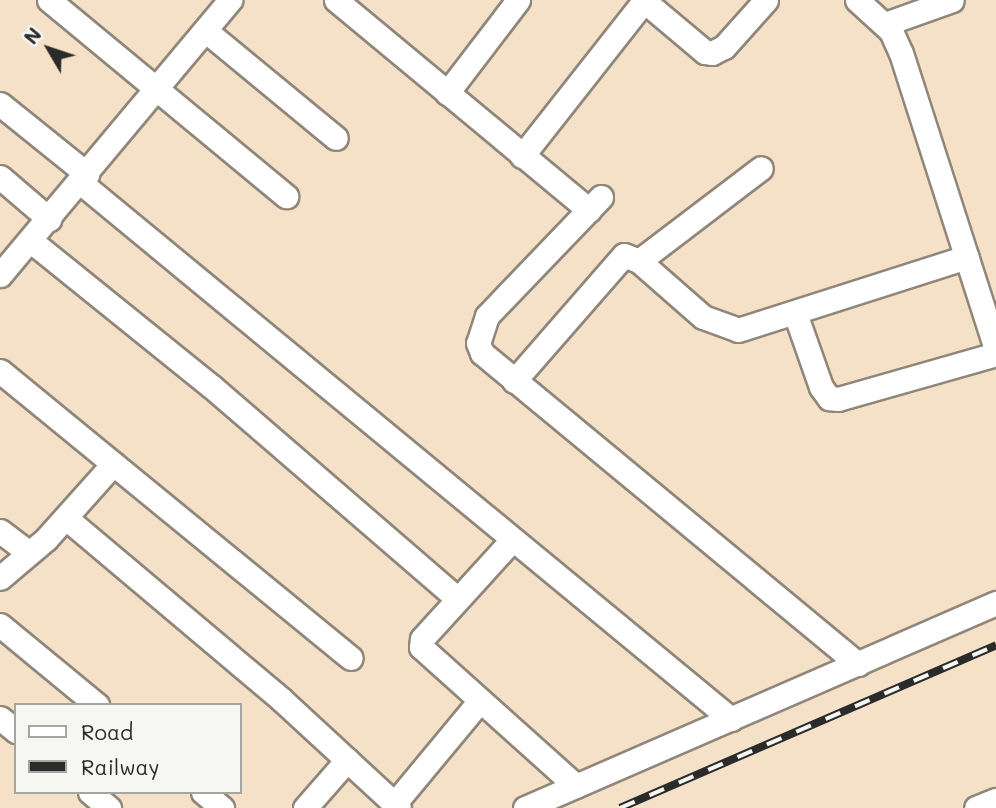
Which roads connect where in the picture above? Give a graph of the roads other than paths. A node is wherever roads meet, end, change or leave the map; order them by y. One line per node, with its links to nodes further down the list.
1 (230, 0): 10 (street)
2 (336, 0): 12 (street)
3 (518, 0): 12 (street)
4 (766, 0): 7 (street)
5 (857, 0): 9 (street)
6 (951, 0): 9 (street)
7 (644, 1): 15 (street)
8 (55, 2): 11 (street)
9 (885, 24): 22 (street)
10 (206, 31): 11 (street); 14 (street)
11 (157, 89): 18 (street); 19 (street)
12 (447, 93): 15 (street)
13 (4, 115): 18 (street)
14 (336, 138)
15 (522, 156): 29 (street)
16 (761, 168): 23 (street)
17 (0, 177): 20 (street)
18 (83, 178): 20 (street); 33 (street)
19 (286, 196)
20 (49, 219): 21 (street)
21 (32, 241): 24 (street); 36 (street)
22 (967, 257): 25 (street); 26 (street)
23 (639, 261): 25 (street); 29 (street)
24 (0, 275)
25 (795, 313): 27 (street)
26 (996, 349)
27 (996, 354)
28 (0, 371): 30 (street)
29 (514, 381): 40 (street)
30 (113, 464): 31 (street); 39 (street)
31 (66, 518): 34 (street); 46 (street)
32 (0, 531): 34 (street)
33 (512, 540): 36 (street); 44 (street)
34 (29, 553): 35 (street)
35 (0, 578)
36 (457, 598): 41 (street)
37 (996, 603): 40 (street)
38 (0, 625): 42 (street)
39 (351, 658)
40 (858, 664): 44 (street)
41 (479, 702): 47 (street); 51 (street)
42 (95, 703)
43 (0, 718): 45 (street)
44 (731, 719): 47 (street)
45 (14, 729)
46 (347, 760): 51 (street); 54 (street)
47 (576, 786): 55 (street)
48 (92, 794): 52 (street)
49 (205, 794): 53 (street)
50 (996, 800): 56 (street)
51 (397, 806)
52 (109, 808)
53 (222, 808)
54 (305, 808)
55 (526, 808)
56 (976, 808)

